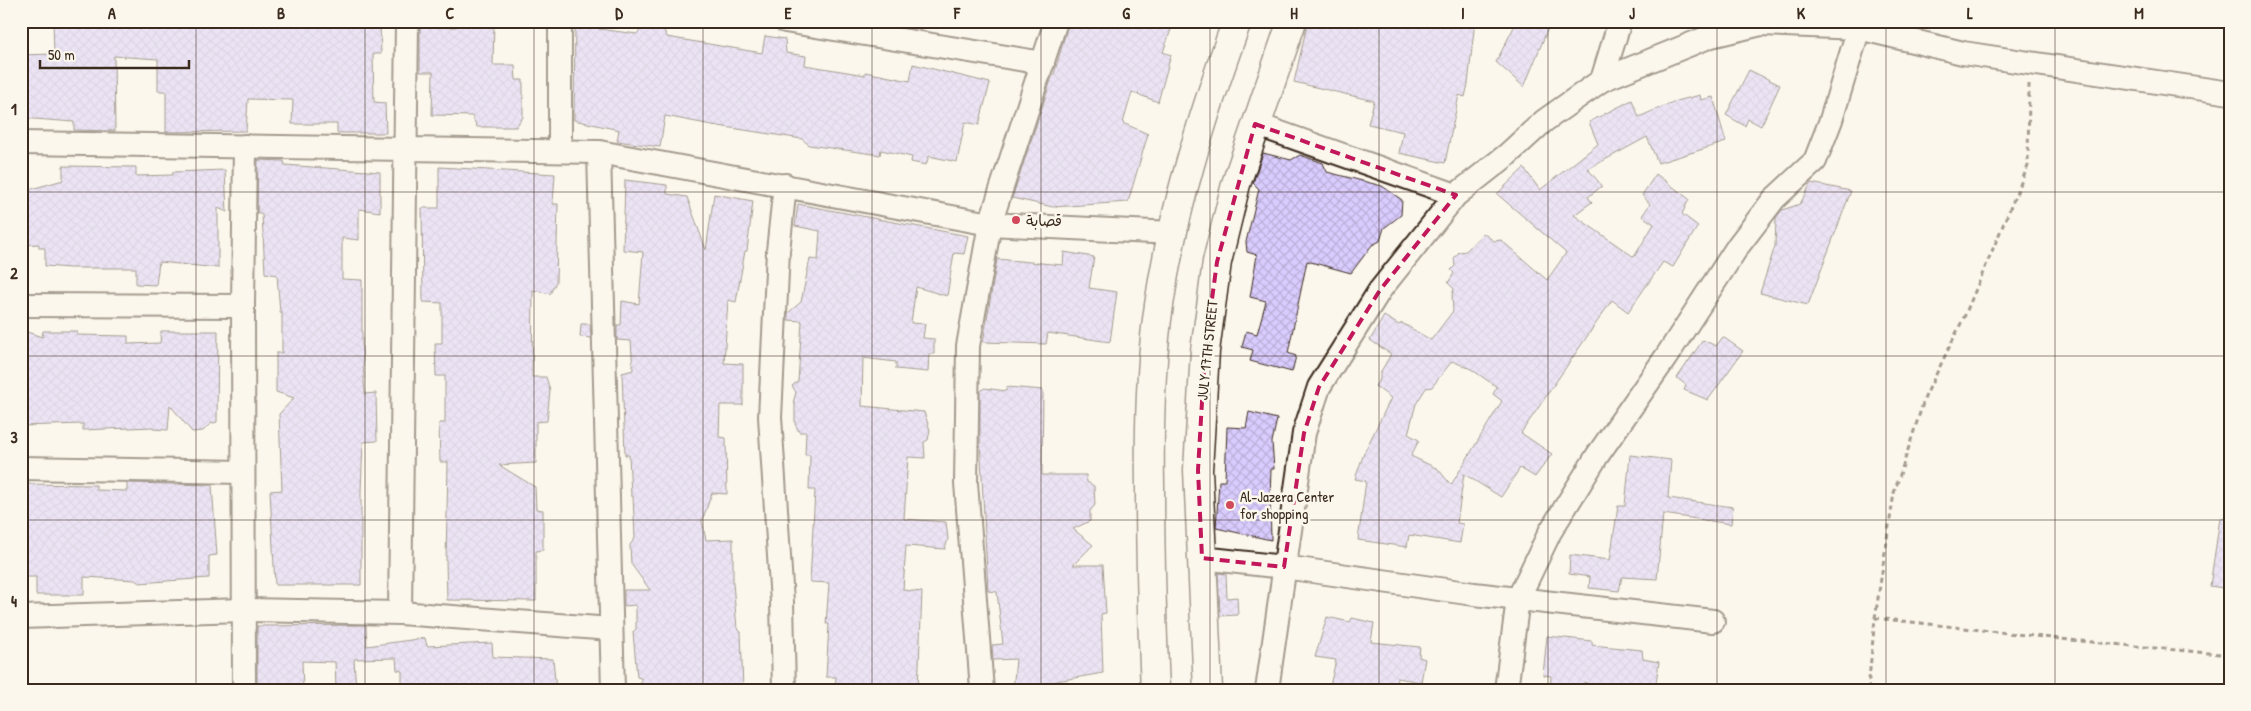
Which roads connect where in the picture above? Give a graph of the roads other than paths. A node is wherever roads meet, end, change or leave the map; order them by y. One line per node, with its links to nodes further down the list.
1 (407, 21): 15 (street)
2 (560, 21): 16 (street)
3 (785, 21): 9 (street)
4 (1056, 21): 9 (street)
5 (1237, 21): 21 (main road)
6 (1292, 21): 12 (main road, JULY 17TH STREET)
7 (1620, 21): 10 (street)
8 (1860, 25): 10 (street); 11 (street); 28 (street)
9 (1043, 63): 20 (street)
10 (1602, 80): 19 (street)
11 (2230, 93)
12 (1255, 124): 19 (street); 26 (main road, JULY 17TH STREET)
13 (21, 143): 14 (street)
14 (245, 146): 15 (street); 23 (street)
15 (405, 148): 16 (street); 30 (street)
16 (560, 150): 17 (street)
17 (599, 152): 18 (street); 33 (street)
18 (785, 185): 20 (street); 36 (street)
19 (1456, 195): 27 (street)
20 (990, 224): 21 (street); 37 (street)
21 (1174, 233): 38 (main road)
22 (21, 305): 23 (street)
23 (243, 306): 25 (street)
24 (21, 468): 25 (street)
25 (243, 472): 29 (street)
26 (1202, 558): 27 (street); 39 (main road, JULY 17TH STREET)
27 (1284, 567): 28 (street); 40 (street)
28 (1518, 598): 32 (street); 41 (street)
29 (243, 610): 30 (street); 31 (street); 34 (street)
30 (400, 613): 33 (street)
31 (21, 617)
32 (1714, 621)
33 (611, 629): 35 (street)
34 (244, 690)
35 (613, 690)
36 (784, 690)
37 (982, 690)
38 (1156, 690)
39 (1208, 690)
40 (1267, 690)
41 (1506, 690)

